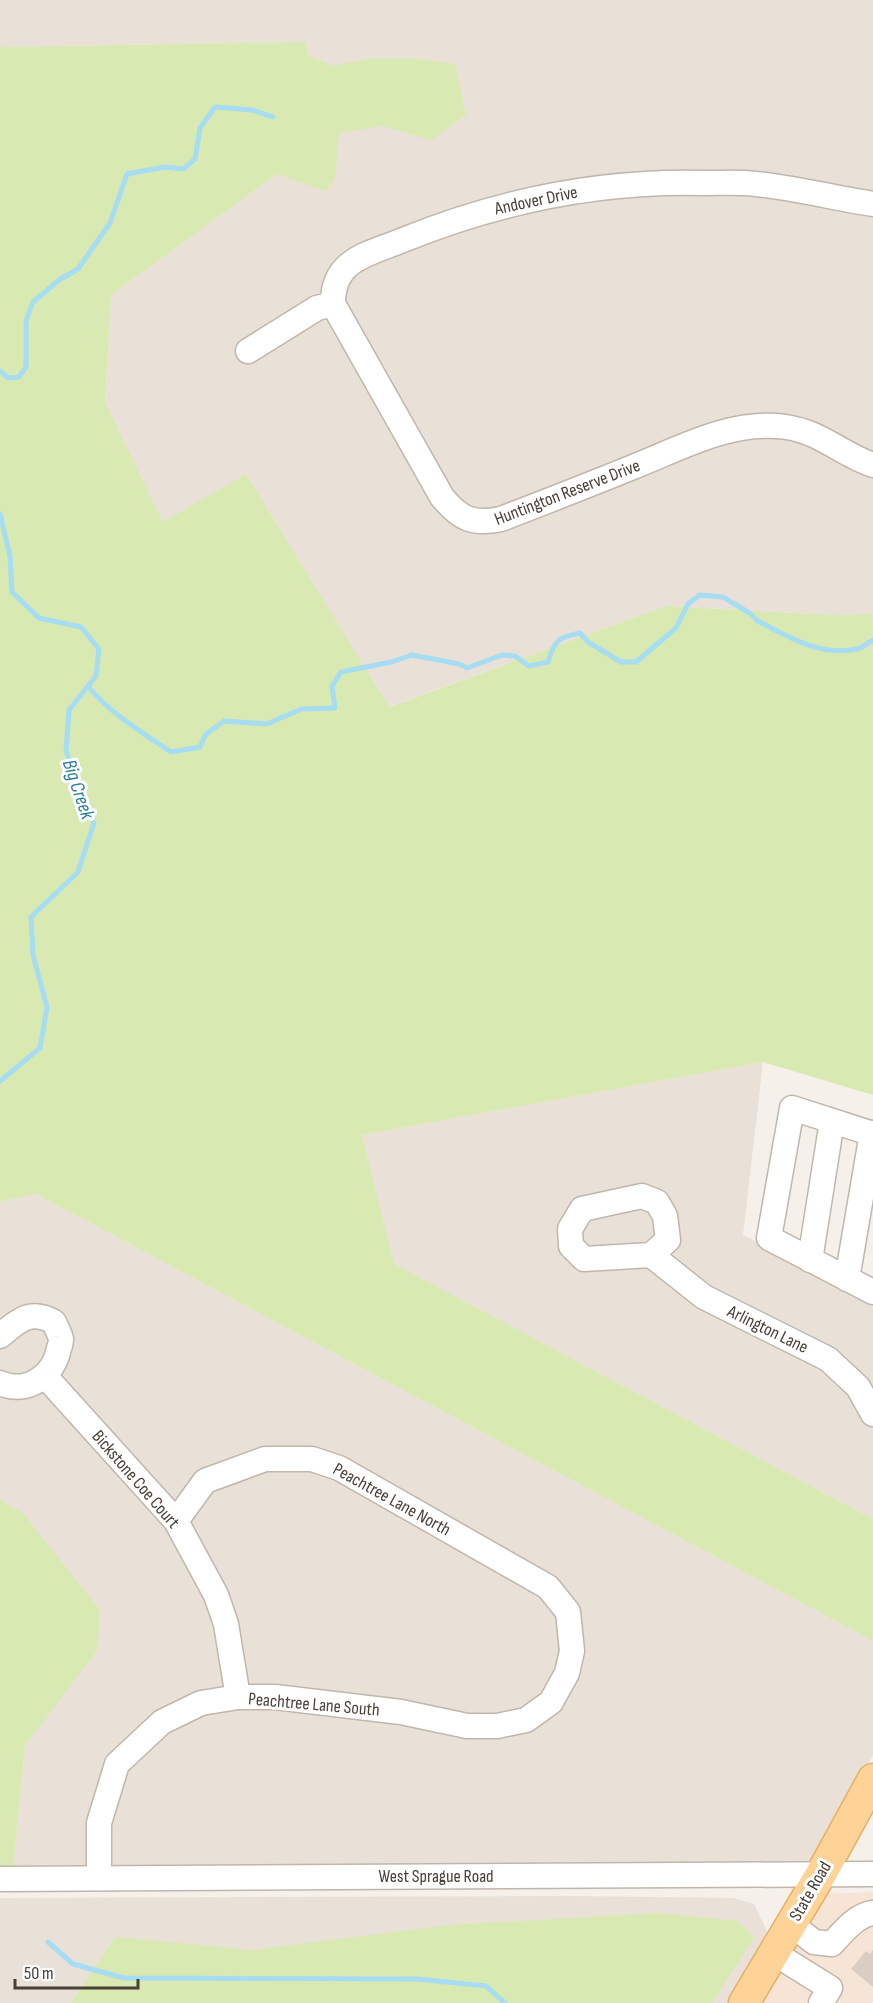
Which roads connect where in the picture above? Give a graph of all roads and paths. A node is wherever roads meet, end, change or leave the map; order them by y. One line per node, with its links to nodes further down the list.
1 (873, 204): 2 (street, Andover Drive)
2 (333, 304): 3 (street); 4 (street, Huntington Reserve Drive)
3 (248, 351)
4 (873, 465)
5 (832, 1121): 6 (street); 8 (street); 8 (street)
6 (872, 1133): 9 (street)
7 (651, 1255): 14 (street, Arlington Lane)
8 (810, 1260): 9 (street)
9 (848, 1279): 10 (street)
10 (873, 1292)
11 (0, 1336): 12 (street)
12 (45, 1376): 13 (street); 15 (street, Bickstone Coe Court)
13 (0, 1383)
14 (873, 1414)
15 (176, 1521): 16 (street, Peachtree Lane North); 17 (street, Bickstone Coe Court)
16 (572, 1651): 17 (street, Peachtree Lane South)
17 (238, 1697): 21 (street, Peachtree Lane South)
18 (873, 1779): 19 (main road, State Road)
19 (820, 1874): 20 (street, West Sprague Road); 21 (street, West Sprague Road); 24 (main road, State Road)
20 (873, 1874)
21 (99, 1878): 22 (street, West Sprague Road)
22 (0, 1879)
23 (873, 1913): 24 (street)
24 (791, 1924): 25 (main road, State Road)
25 (774, 1953): 26 (main road, State Road); 27 (street)
26 (744, 2003)
27 (821, 2003)

